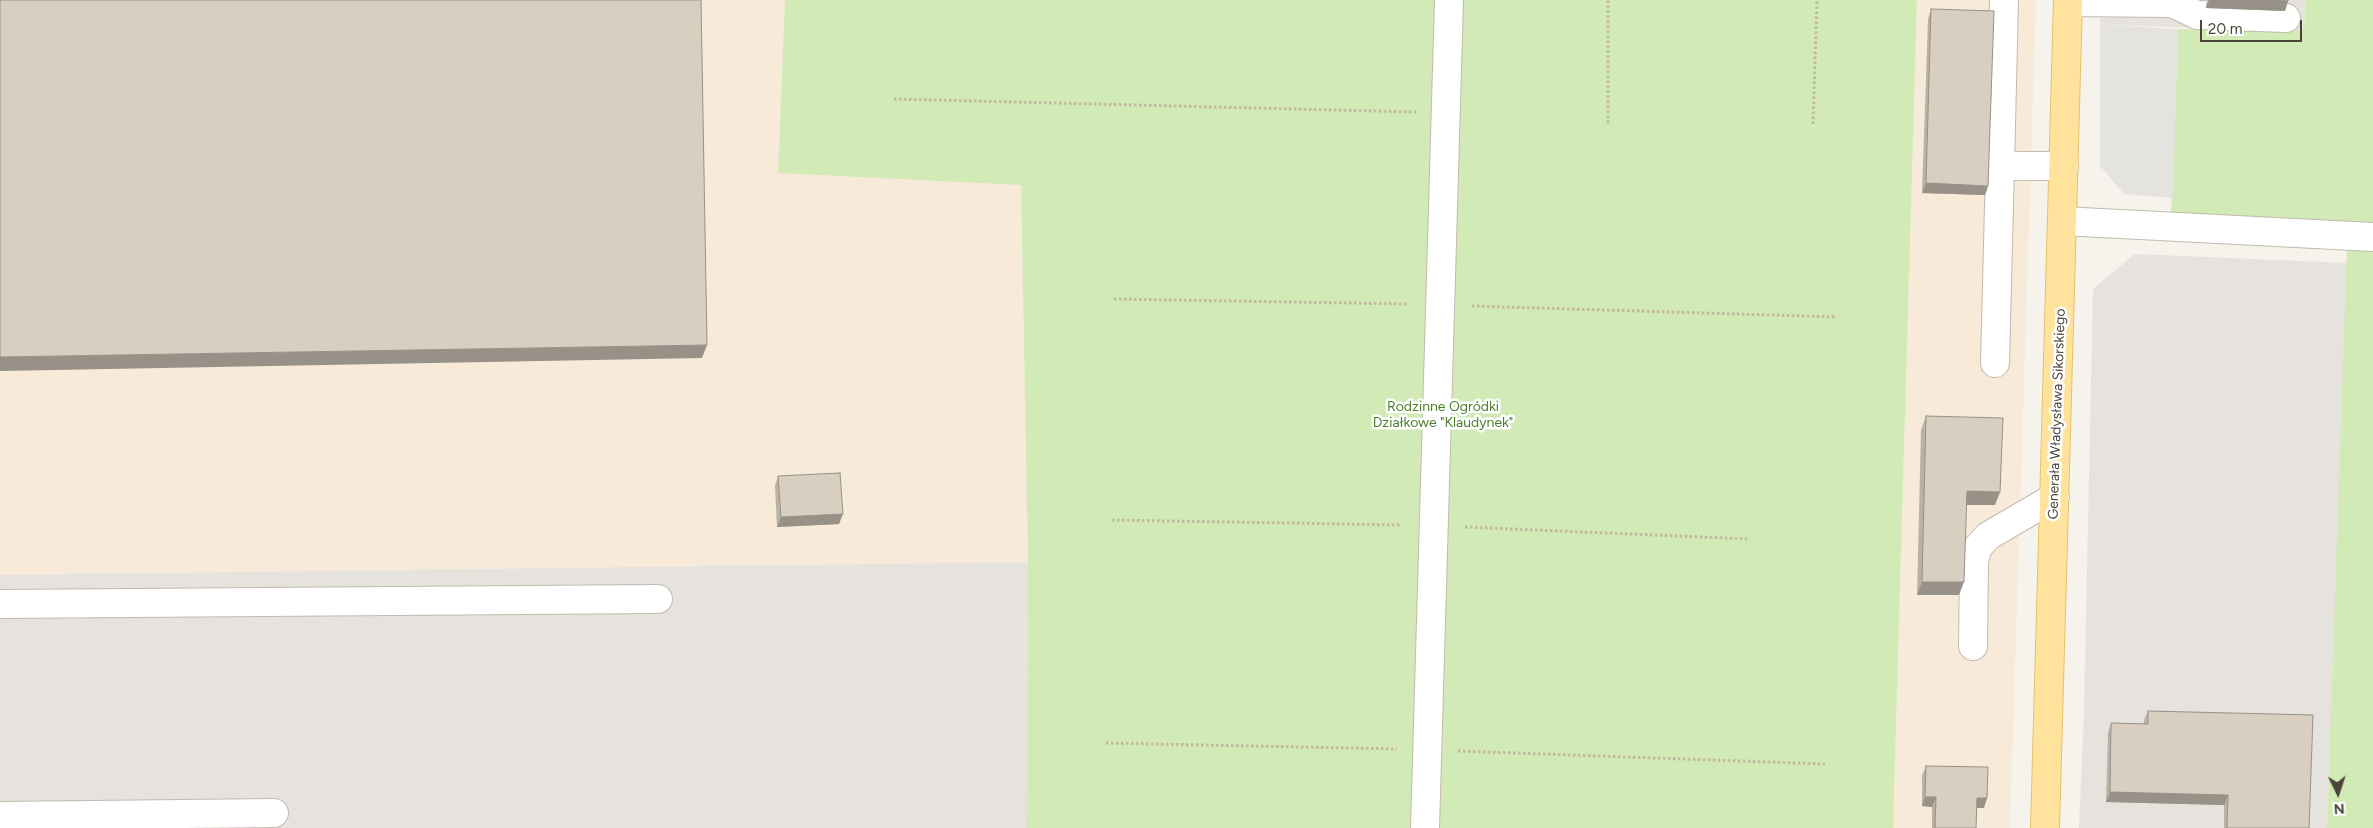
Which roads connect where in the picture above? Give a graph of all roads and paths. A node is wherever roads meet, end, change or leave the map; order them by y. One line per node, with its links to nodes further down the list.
1 (1449, 0): 9 (lane)
2 (1608, 0): 10 (path)
3 (1817, 0): 11 (path)
4 (2004, 0): 12 (lane)
5 (2068, 1): 6 (lane); 13 (main road, Generała Władysława Sikorskiego)
6 (2116, 1): 7 (lane)
7 (2286, 18)
8 (894, 99): 9 (path)
9 (1446, 112): 17 (lane)
10 (1608, 123)
11 (1813, 124)
12 (2000, 166): 13 (lane); 19 (lane)
13 (2064, 166): 14 (main road, Generała Władysława Sikorskiego)
14 (2062, 221): 15 (lane); 20 (main road, Generała Władysława Sikorskiego)
15 (2373, 237)
16 (1114, 299): 17 (path)
17 (1441, 305): 18 (path); 25 (lane)
18 (1837, 317)
19 (1995, 363)
20 (2055, 496): 23 (lane); 30 (main road, Generała Władysława Sikorskiego)
21 (658, 599): 22 (lane)
22 (0, 604)
23 (1973, 646)
24 (1106, 742): 25 (path)
25 (1428, 750): 26 (path); 29 (lane)
26 (1825, 764)
27 (274, 813): 28 (lane)
28 (0, 816)
29 (1426, 828)
30 (2045, 828)

